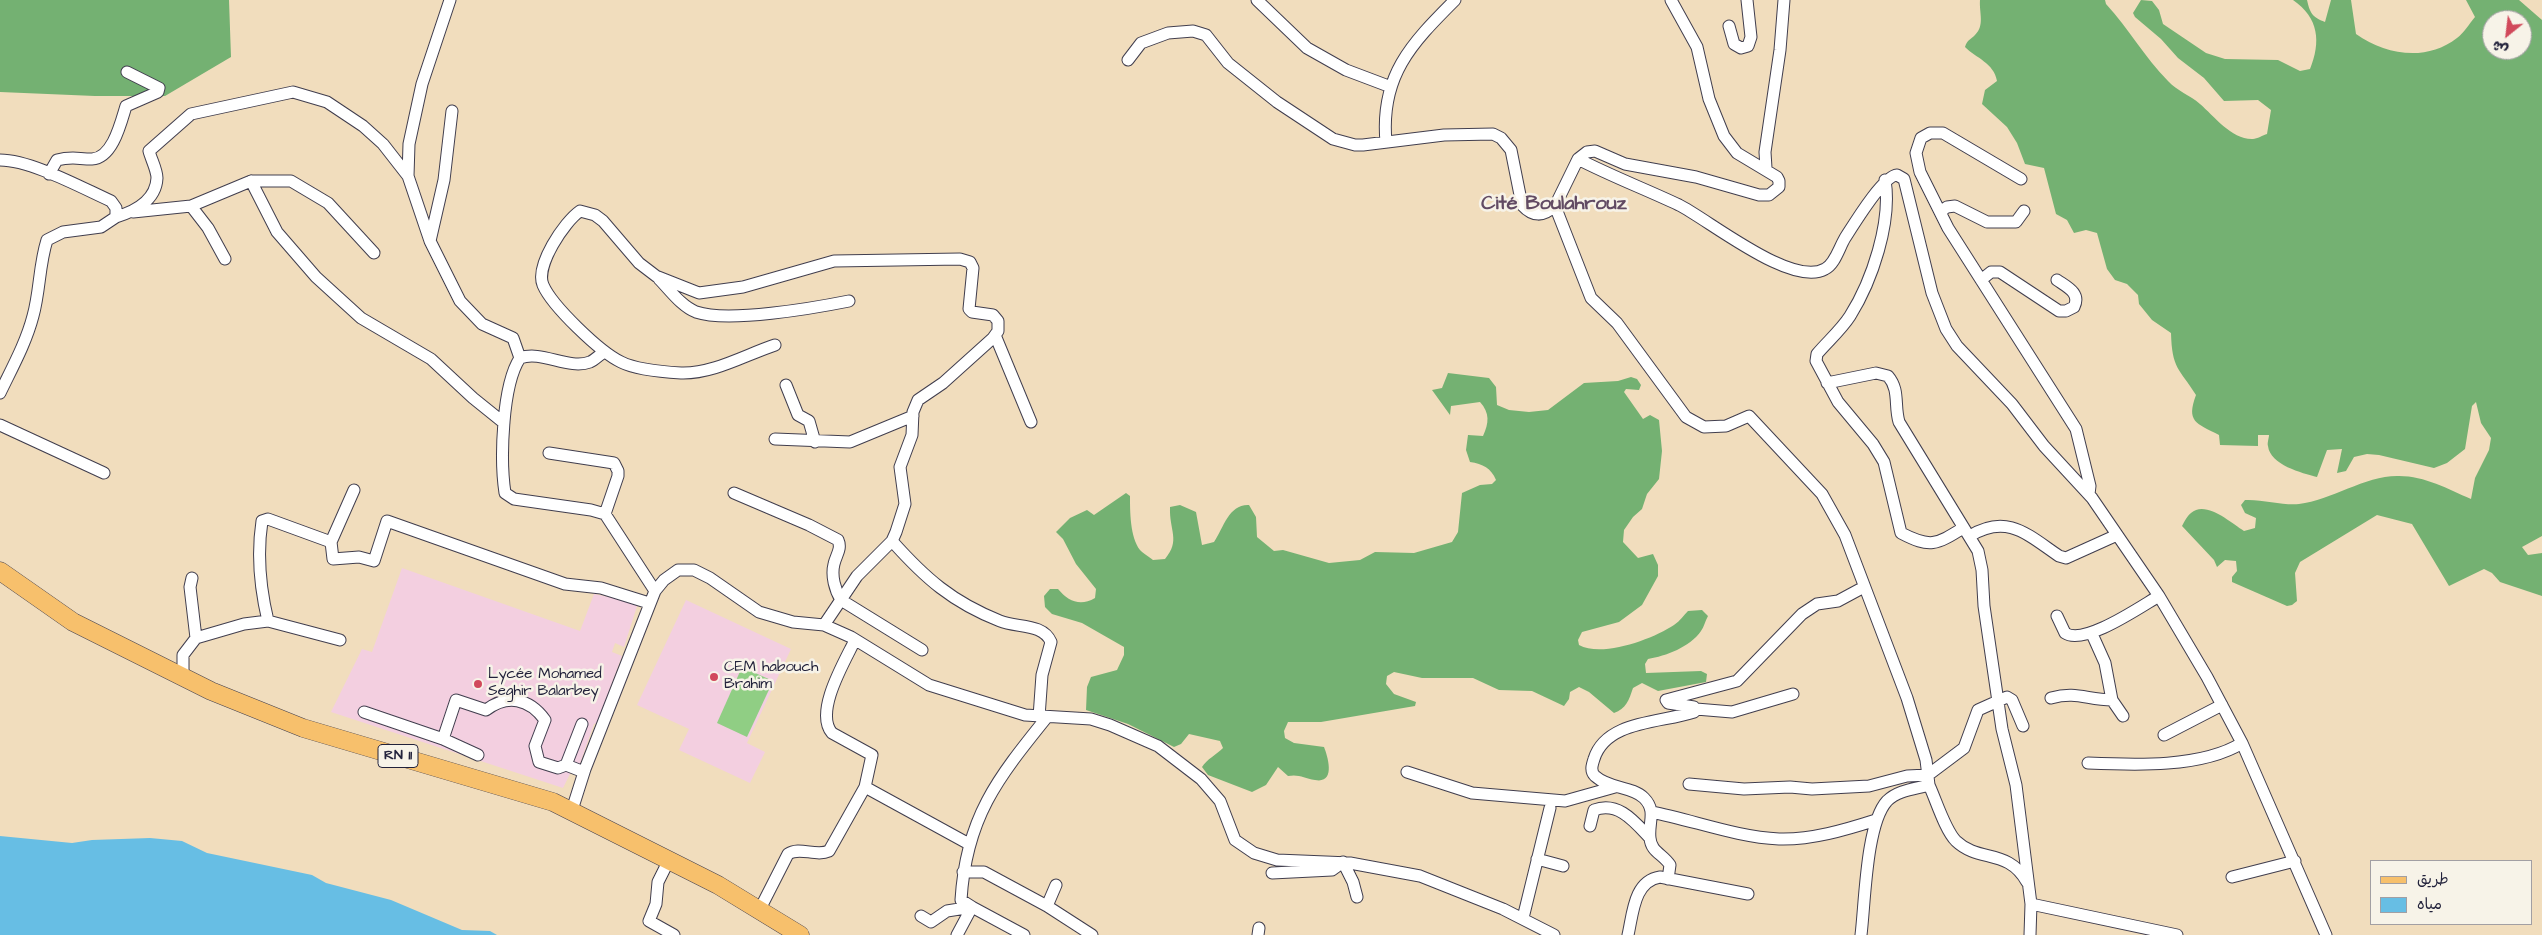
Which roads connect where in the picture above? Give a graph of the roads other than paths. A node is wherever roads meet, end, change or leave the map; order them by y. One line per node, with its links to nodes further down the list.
1 (450, 0): 17 (street)
2 (1257, 0): 10 (street)
3 (1455, 0): 10 (street)
4 (1671, 0): 15 (street)
5 (1747, 0): 7 (street)
6 (1784, 0): 15 (street)
7 (1729, 26)
8 (1128, 60): 12 (street)
9 (127, 72): 16 (street)
10 (1391, 86): 12 (street)
11 (452, 111): 27 (street)
12 (1386, 142): 22 (street)
13 (1578, 159): 15 (street); 19 (street); 22 (street)
14 (0, 160): 16 (street)
15 (1766, 168)
16 (49, 174): 26 (street)
17 (408, 176): 24 (street); 27 (street)
18 (2021, 179): 25 (street)
19 (1886, 180): 38 (street); 51 (street)
20 (251, 181): 21 (street); 28 (street); 43 (street)
21 (191, 206): 24 (street); 29 (street)
22 (1555, 206): 59 (street)
23 (2024, 211): 25 (street)
24 (134, 212): 26 (street)
25 (1940, 212): 31 (street)
26 (116, 217): 40 (street)
27 (430, 241): 37 (street)
28 (374, 253)
29 (225, 259)
30 (656, 276): 33 (street); 34 (street); 36 (street)
31 (1981, 280): 32 (street); 51 (street)
32 (2058, 280)
33 (849, 300)
34 (995, 335): 41 (street); 42 (street)
35 (775, 345): 36 (street)
36 (603, 353): 37 (street)
37 (520, 358): 43 (street)
38 (1827, 382): 53 (street); 53 (street)
39 (786, 385): 46 (street)
40 (0, 393)
41 (913, 416): 46 (street); 55 (street)
42 (1031, 422)
43 (504, 423): 52 (street)
44 (0, 425): 48 (street)
45 (774, 439): 46 (street)
46 (815, 442)
47 (549, 453): 52 (street)
48 (104, 473)
49 (354, 490): 56 (street)
50 (734, 493): 62 (street)
51 (2089, 494): 54 (street)
52 (605, 514): 60 (street)
53 (1966, 532): 54 (street); 76 (street)
54 (2117, 535): 61 (street)
55 (892, 540): 62 (street); 81 (street)
56 (331, 542): 63 (street); 65 (street)
57 (0, 571): 72 (main road, RN 11)
58 (192, 578): 68 (street)
59 (1864, 586): 78 (street); 92 (street)
60 (654, 591): 63 (street); 66 (street)
61 (2159, 596): 67 (street); 77 (street)
62 (841, 600): 66 (street); 71 (street)
63 (649, 602): 90 (street)
64 (2057, 616): 67 (street)
65 (268, 621): 68 (street); 69 (street)
66 (824, 624): 70 (street)
67 (2092, 634): 75 (street)
68 (196, 638): 72 (street)
69 (340, 640)
70 (855, 640): 81 (street); 95 (street)
71 (922, 650)
72 (183, 677): 97 (main road, RN 11)
73 (1793, 694): 78 (street)
74 (2051, 698): 75 (street)
75 (2112, 700): 80 (street)
76 (1999, 702): 83 (street); 92 (street); 103 (street)
77 (2222, 705): 84 (street); 86 (street)
78 (1696, 709): 94 (street)
79 (364, 712): 85 (street)
80 (2123, 716)
81 (1043, 717): 102 (street); 107 (street)
82 (582, 724): 89 (street)
83 (2023, 726)
84 (2164, 735)
85 (443, 739): 87 (street); 89 (street)
86 (2242, 743): 88 (street); 106 (street)
87 (478, 755)
88 (2088, 763)
89 (566, 765): 90 (street)
90 (584, 772): 97 (street)
91 (1407, 772): 94 (street)
92 (1929, 780): 93 (street); 99 (street); 108 (street)
93 (1689, 784)
94 (1615, 787): 98 (street)
95 (865, 788): 102 (street); 120 (street)
96 (1550, 808): 104 (street)
97 (572, 810): 105 (main road, RN 11)
98 (1651, 812): 99 (street); 101 (street)
99 (1876, 820): 131 (street)
100 (1590, 826): 101 (street)
101 (1649, 837): 113 (street)
102 (969, 844): 110 (street)
103 (2025, 855): 108 (street); 114 (street)
104 (1537, 859): 109 (street); 123 (street)
105 (669, 860): 120 (main road, RN 11); 124 (street)
106 (2295, 861): 112 (street); 134 (street)
107 (1342, 862): 111 (street); 117 (street); 123 (street)
108 (2009, 862): 114 (street)
109 (1563, 866)
110 (963, 872): 119 (street); 121 (street)
111 (1272, 873)
112 (2232, 877)
113 (1668, 879): 116 (street); 130 (street)
114 (2028, 883): 118 (street)
115 (1056, 885): 119 (street)
116 (1748, 894)
117 (1357, 897)
118 (2031, 904): 132 (street); 133 (street)
119 (1047, 906): 128 (street)
120 (760, 909): 125 (main road, RN 11)
121 (965, 909): 122 (street); 126 (street); 127 (street)
122 (921, 916)
123 (1523, 918): 129 (street)
124 (674, 935)
125 (800, 935)
126 (956, 935)
127 (1024, 935)
128 (1092, 935)
129 (1554, 935)
130 (1628, 935)
131 (1861, 935)
132 (2030, 935)
133 (2177, 935)
134 (2326, 935)

